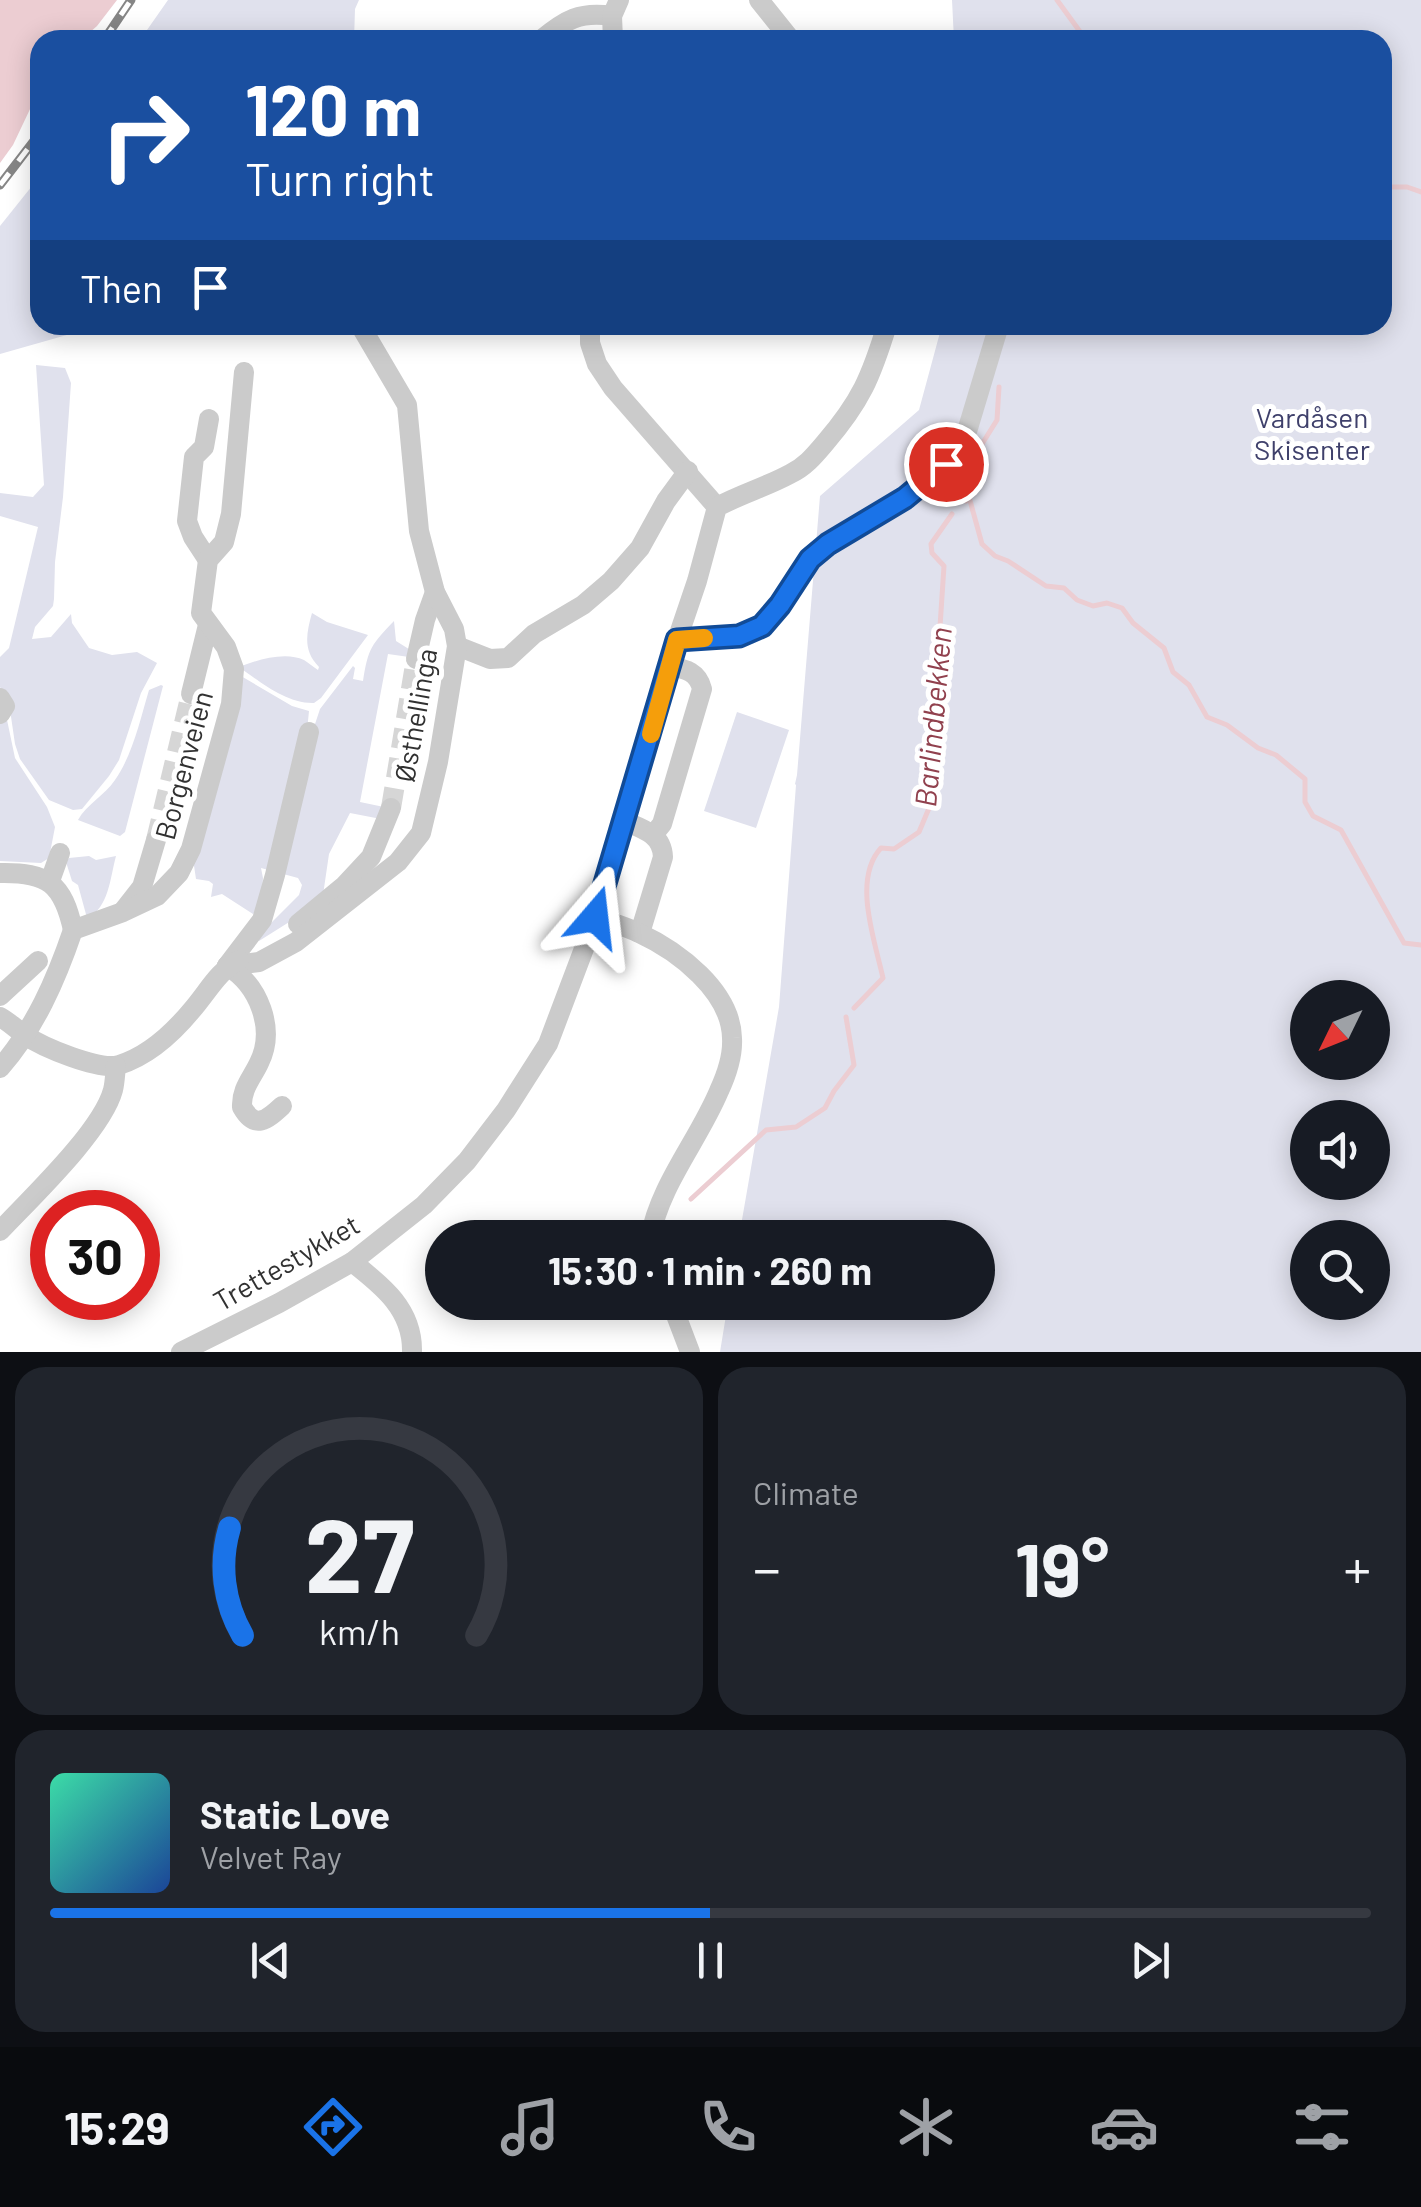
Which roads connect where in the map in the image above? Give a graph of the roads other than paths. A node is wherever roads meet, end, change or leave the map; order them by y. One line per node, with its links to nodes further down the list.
1 (759, 0): 4 (street)
2 (615, 8): 3 (street)
3 (555, 30)
4 (784, 30)
5 (366, 335): 14 (street, Østhellinga)
6 (590, 335): 11 (street)
7 (884, 335): 12 (street)
8 (997, 335): 16 (street)
9 (244, 372): 13 (street, Borgenveien)
10 (209, 419): 13 (street)
11 (688, 472): 12 (street); 17 (street)
12 (718, 507): 16 (street, Trettestykket)
13 (208, 560): 15 (street, Borgenveien)
14 (435, 592): 17 (street, Østhellinga); 18 (street)
15 (208, 625): 20 (street); 31 (street, Borgenveien)
16 (677, 640): 19 (street, Trettestykket)
17 (457, 646): 36 (street, Østhellinga)
18 (416, 658)
19 (670, 666): 25 (street, Trettestykket); 26 (street)
20 (192, 694)
21 (0, 698): 22 (street)
22 (0, 714)
23 (309, 732): 36 (street)
24 (391, 808): 36 (street)
25 (624, 821): 26 (street); 32 (street, Trettestykket)
26 (653, 835): 34 (street)
27 (156, 840): 31 (street)
28 (60, 852): 30 (street)
29 (0, 873): 30 (street)
30 (50, 882): 33 (street)
31 (123, 912): 33 (street, Borgenveien)
32 (595, 917): 34 (street); 45 (street, Trettestykket)
33 (73, 930): 39 (street)
34 (640, 933): 43 (street)
35 (38, 961): 37 (street)
36 (227, 966): 40 (street); 42 (street)
37 (0, 996)
38 (0, 1017): 39 (street)
39 (25, 1036): 40 (street); 41 (street)
40 (116, 1066): 44 (street)
41 (0, 1068)
42 (282, 1106)
43 (654, 1220)
44 (0, 1231)
45 (352, 1262): 47 (street, Trettestykket); 48 (street)
46 (678, 1320): 49 (street)
47 (181, 1352)
48 (412, 1352)
49 (690, 1352)

